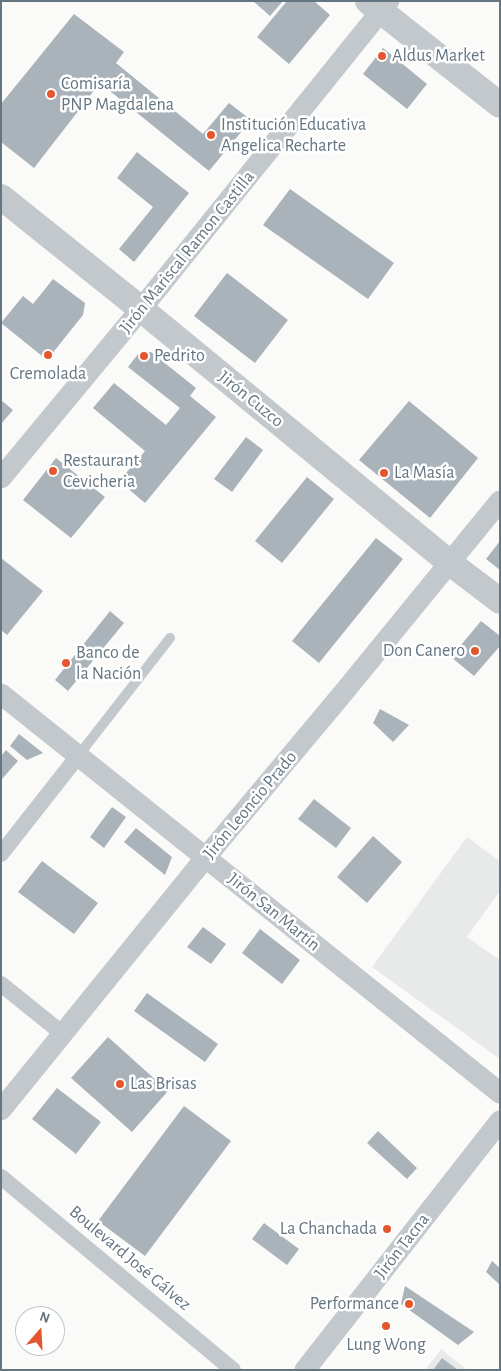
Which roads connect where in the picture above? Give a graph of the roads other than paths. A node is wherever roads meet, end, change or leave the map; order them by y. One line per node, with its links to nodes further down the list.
1 (379, 4): 2 (street); 4 (street, Jirón Mariscal Ramon Castilla)
2 (500, 105)
3 (1, 198): 4 (street, Jirón Cuzco)
4 (141, 309): 5 (street, Jirón Mariscal Ramon Castilla); 7 (street, Jirón Cuzco)
5 (1, 478)
6 (500, 501): 7 (street, Jirón Leoncio Prado)
7 (450, 563): 8 (street, Jirón Cuzco); 13 (street, Jirón Leoncio Prado)
8 (500, 601)
9 (170, 638): 11 (lane)
10 (1, 694): 11 (street, Jirón San Martín)
11 (78, 756): 12 (street); 13 (street, Jirón San Martín)
12 (1, 854)
13 (206, 858): 15 (street, Jirón Leoncio Prado); 16 (street, Jirón San Martín)
14 (1, 984): 15 (street)
15 (63, 1034): 17 (street, Jirón Leoncio Prado)
16 (500, 1094)
17 (1, 1110)
18 (500, 1121): 21 (street, Jirón Tacna)
19 (1, 1177): 20 (street, Boulevard José Gálvez)
20 (233, 1370)
21 (305, 1370)

